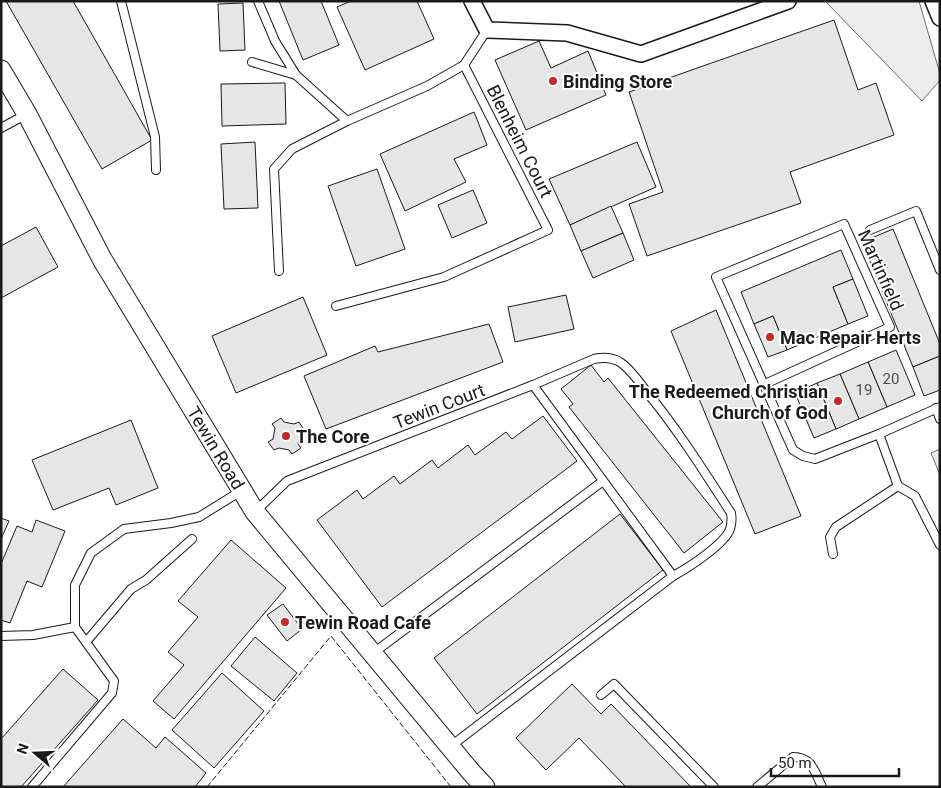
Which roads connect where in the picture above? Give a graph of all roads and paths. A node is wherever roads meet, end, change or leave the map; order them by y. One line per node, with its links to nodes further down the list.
1 (122, 1): 15 (lane)
2 (258, 1): 11 (lane)
3 (472, 1): 7 (street)
4 (788, 1): 7 (street)
5 (933, 1): 6 (street)
6 (940, 18)
7 (487, 30): 9 (lane)
8 (252, 62): 11 (lane)
9 (464, 65): 13 (lane); 19 (lane, Blenheim Court)
10 (1, 70): 12 (street, Tewin Road)
11 (296, 75): 13 (lane)
12 (27, 114): 14 (lane); 27 (street, Tewin Road)
13 (347, 121): 18 (lane)
14 (1, 128)
15 (156, 170)
16 (870, 230): 17 (lane)
17 (940, 270)
18 (279, 271)
19 (336, 306)
20 (765, 384): 20 (lane, Martinfield); 24 (lane, Martinfield)
21 (533, 385): 25 (lane); 28 (lane, Tewin Court); 32 (lane, Tewin Court)
22 (938, 408): 23 (lane); 24 (lane, Martinfield)
23 (940, 418)
24 (879, 434): 26 (lane)
25 (603, 481): 32 (lane); 36 (lane)
26 (898, 486): 30 (lane); 31 (lane)
27 (241, 491): 28 (street, Tewin Road); 33 (lane)
28 (255, 512): 36 (street, Tewin Road)
29 (192, 540): 35 (lane)
30 (940, 545)
31 (833, 554)
32 (673, 576): 38 (lane)
33 (75, 627): 34 (lane); 35 (lane)
34 (1, 636)
35 (86, 642): 39 (lane)
36 (372, 654): 38 (street, Tewin Road)
37 (601, 695): 41 (lane)
38 (450, 747): 40 (street, Tewin Road)
39 (32, 787)
40 (485, 787)
41 (714, 787)
42 (757, 787): 43 (lane)
43 (822, 787)

